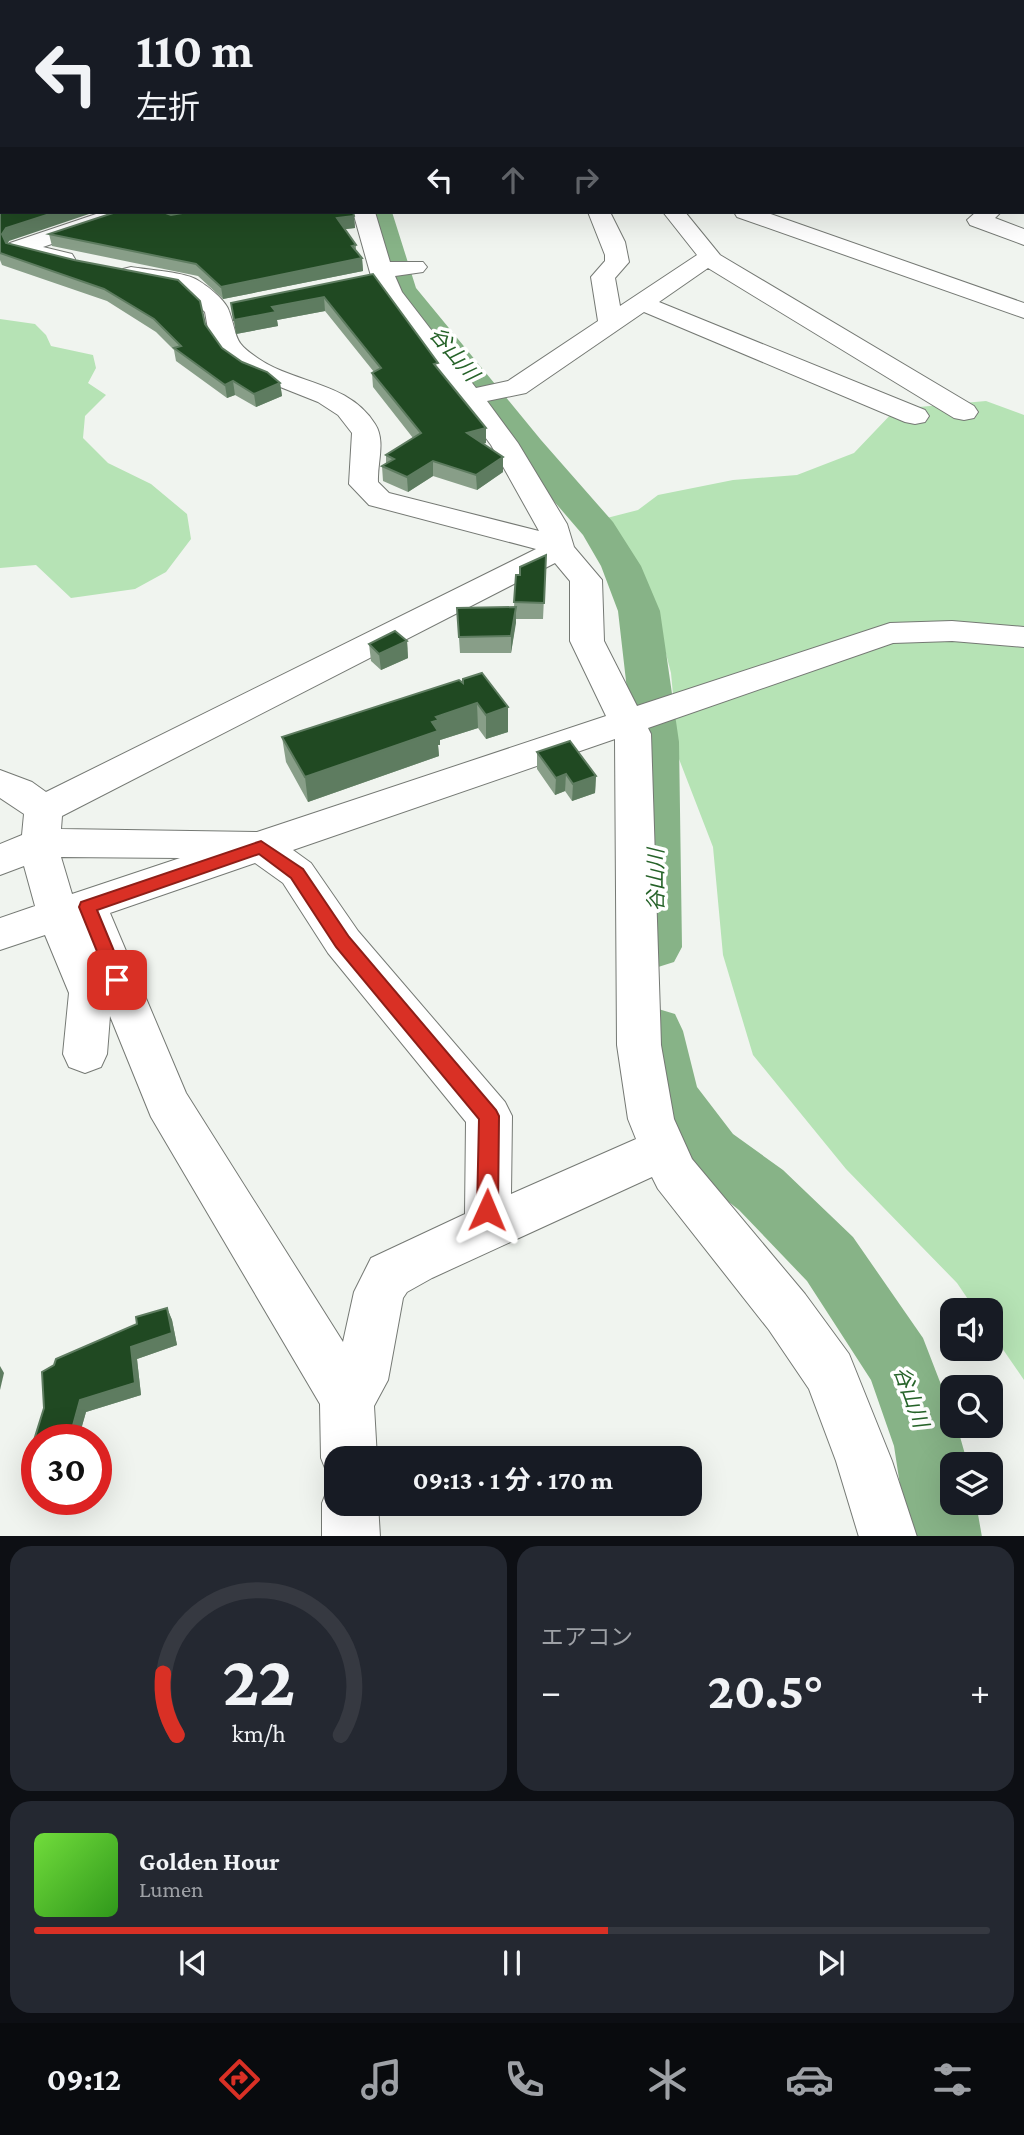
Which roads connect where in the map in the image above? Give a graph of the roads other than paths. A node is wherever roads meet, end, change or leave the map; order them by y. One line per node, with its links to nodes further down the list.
1 (116, 214): 17 (street)
2 (364, 214): 10 (street)
3 (600, 214): 13 (street)
4 (676, 214): 8 (street)
5 (751, 214): 12 (street)
6 (987, 214): 7 (street)
7 (1024, 238)
8 (708, 257): 11 (street); 15 (street)
9 (415, 267): 10 (street)
10 (376, 275): 14 (street)
11 (642, 303): 13 (street); 16 (street)
12 (1024, 311)
13 (611, 324): 14 (street)
14 (471, 397): 17 (street)
15 (964, 412)
16 (915, 416)
17 (559, 547): 19 (street); 21 (street)
18 (1024, 637): 19 (street)
19 (632, 718): 22 (street); 27 (street)
20 (0, 783): 21 (street)
21 (42, 826): 22 (street); 23 (street); 24 (street)
22 (261, 847): 24 (street); 28 (street)
23 (0, 860)
24 (73, 912): 25 (street); 26 (street); 29 (street)
25 (0, 934)
26 (85, 1054)
27 (664, 1149): 28 (street); 33 (street)
28 (494, 1224): 29 (street)
29 (347, 1398): 30 (street)
30 (349, 1446)
31 (350, 1516): 32 (street)
32 (351, 1536)
33 (888, 1536)

